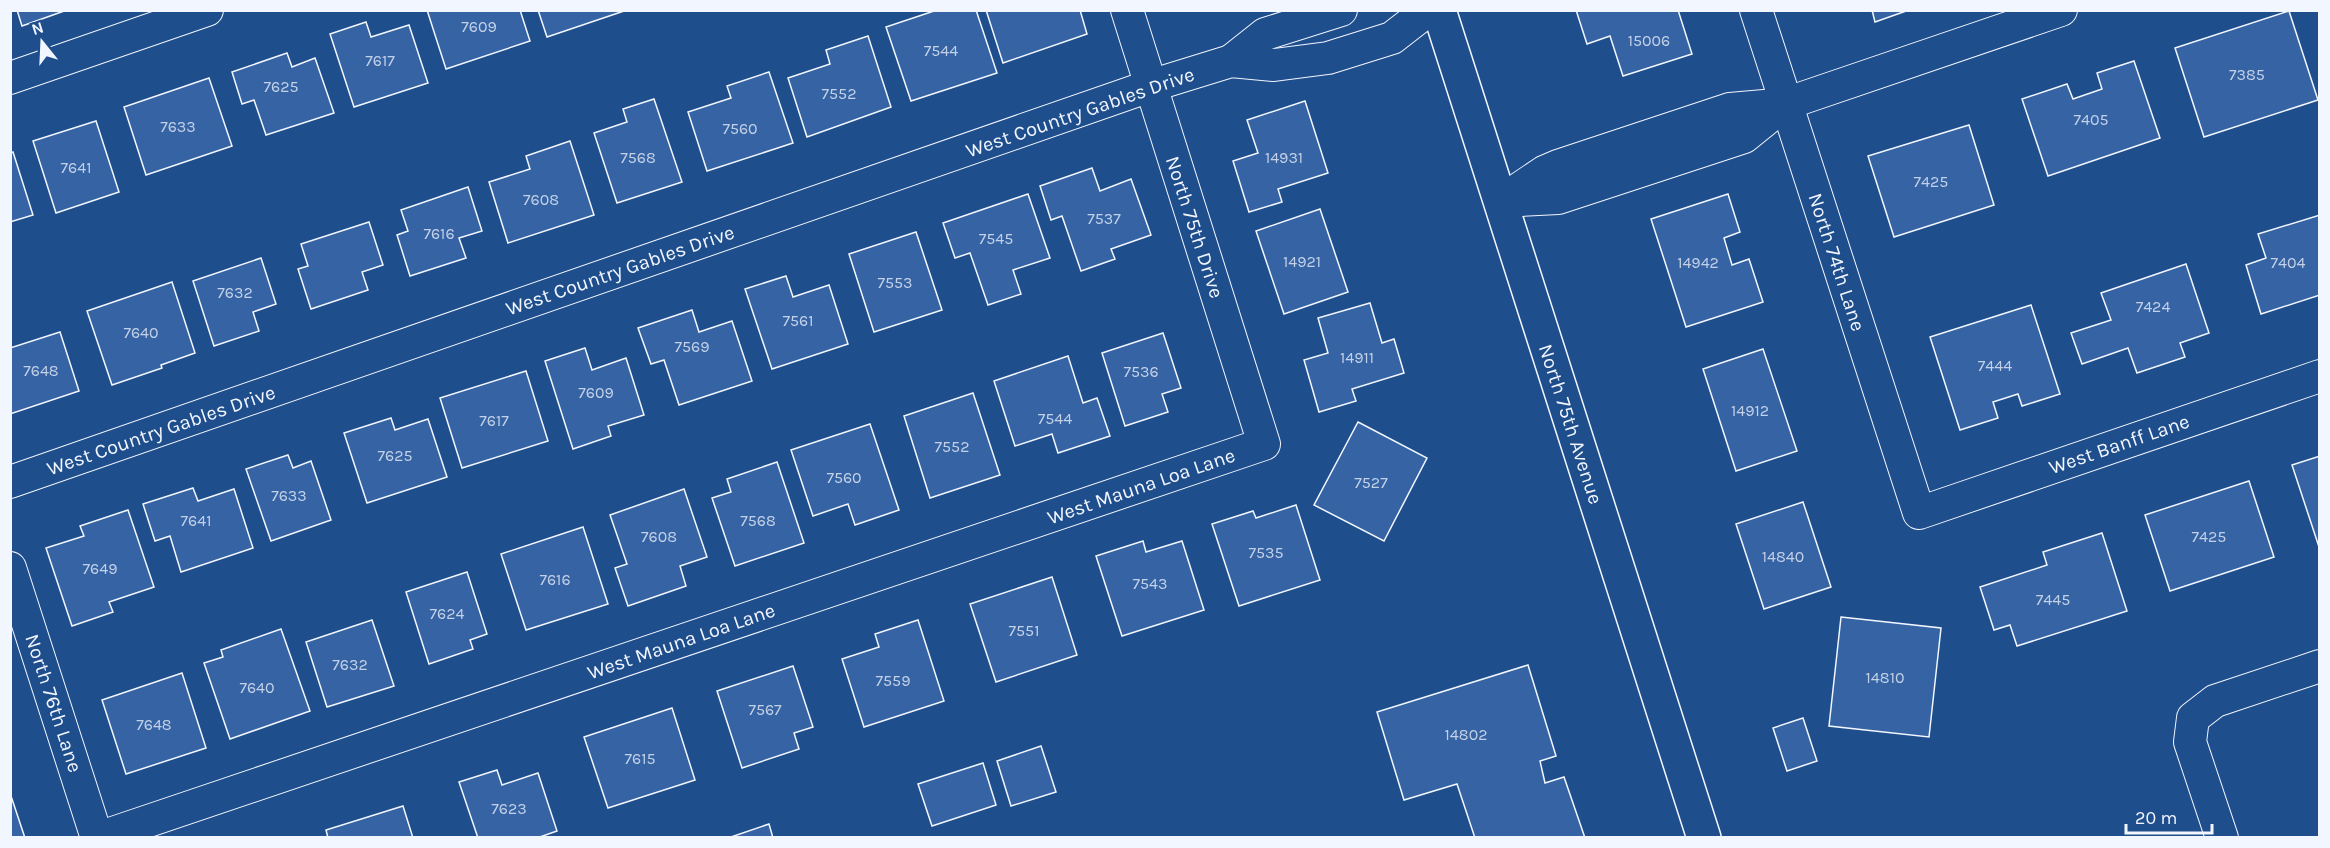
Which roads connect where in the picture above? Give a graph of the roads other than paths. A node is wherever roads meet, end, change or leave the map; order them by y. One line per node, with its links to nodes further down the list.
1 (207, 10): 9 (street)
2 (1127, 10): 10 (street, North 75th Drive)
3 (1341, 10): 8 (street, West Country Gables Drive)
4 (1428, 10): 8 (street, West Country Gables Drive)
5 (1439, 10): 12 (main road, North 75th Avenue)
6 (1756, 10): 11 (street, North 74th Lane)
7 (2049, 13): 11 (street)
8 (1231, 62): 10 (street, West Country Gables Drive)
9 (10, 78)
10 (1150, 86): 14 (street, North 75th Drive); 15 (street, West Country Gables Drive)
11 (1785, 104): 12 (street); 16 (street, North 74th Lane)
12 (1501, 201): 20 (main road, North 75th Avenue)
13 (2319, 376): 16 (street, West Banff Lane)
14 (1264, 444): 19 (street, West Mauna Loa Lane)
15 (10, 482)
16 (1919, 513)
17 (10, 568): 19 (street, North 76th Lane)
18 (2319, 666): 21 (street)
19 (98, 837)
20 (1704, 837)
21 (2222, 837)

